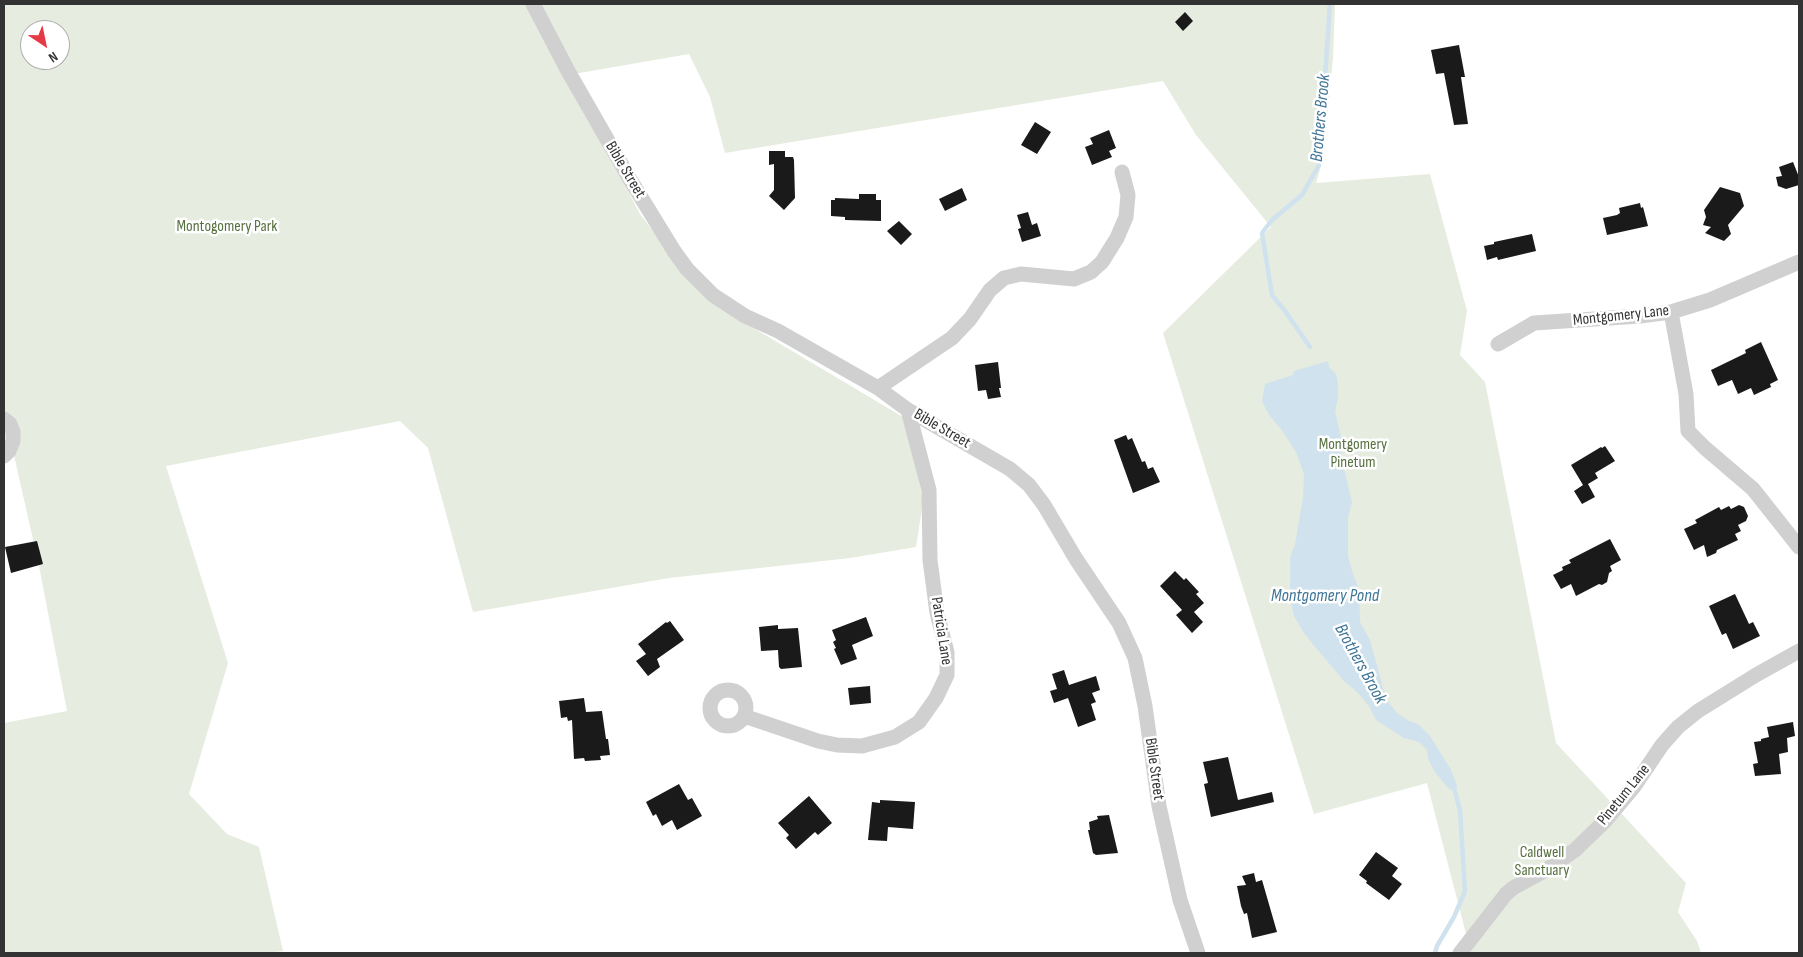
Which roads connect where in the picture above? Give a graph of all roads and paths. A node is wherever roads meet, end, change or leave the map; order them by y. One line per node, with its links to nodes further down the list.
1 (533, 4): 6 (street, Bible Street)
2 (1122, 172): 6 (street)
3 (1799, 262): 4 (street, Montgomery Lane)
4 (1671, 312): 5 (street, Montgomery Lane); 10 (street)
5 (1498, 344)
6 (878, 388): 7 (street, Bible Street)
7 (908, 410): 12 (street, Patricia Lane); 13 (street, Bible Street)
8 (4, 419): 9 (street)
9 (4, 456)
10 (1799, 547)
11 (1799, 651): 14 (street, Pinetum Lane)
12 (744, 716)
13 (1198, 953)
14 (1460, 953)

